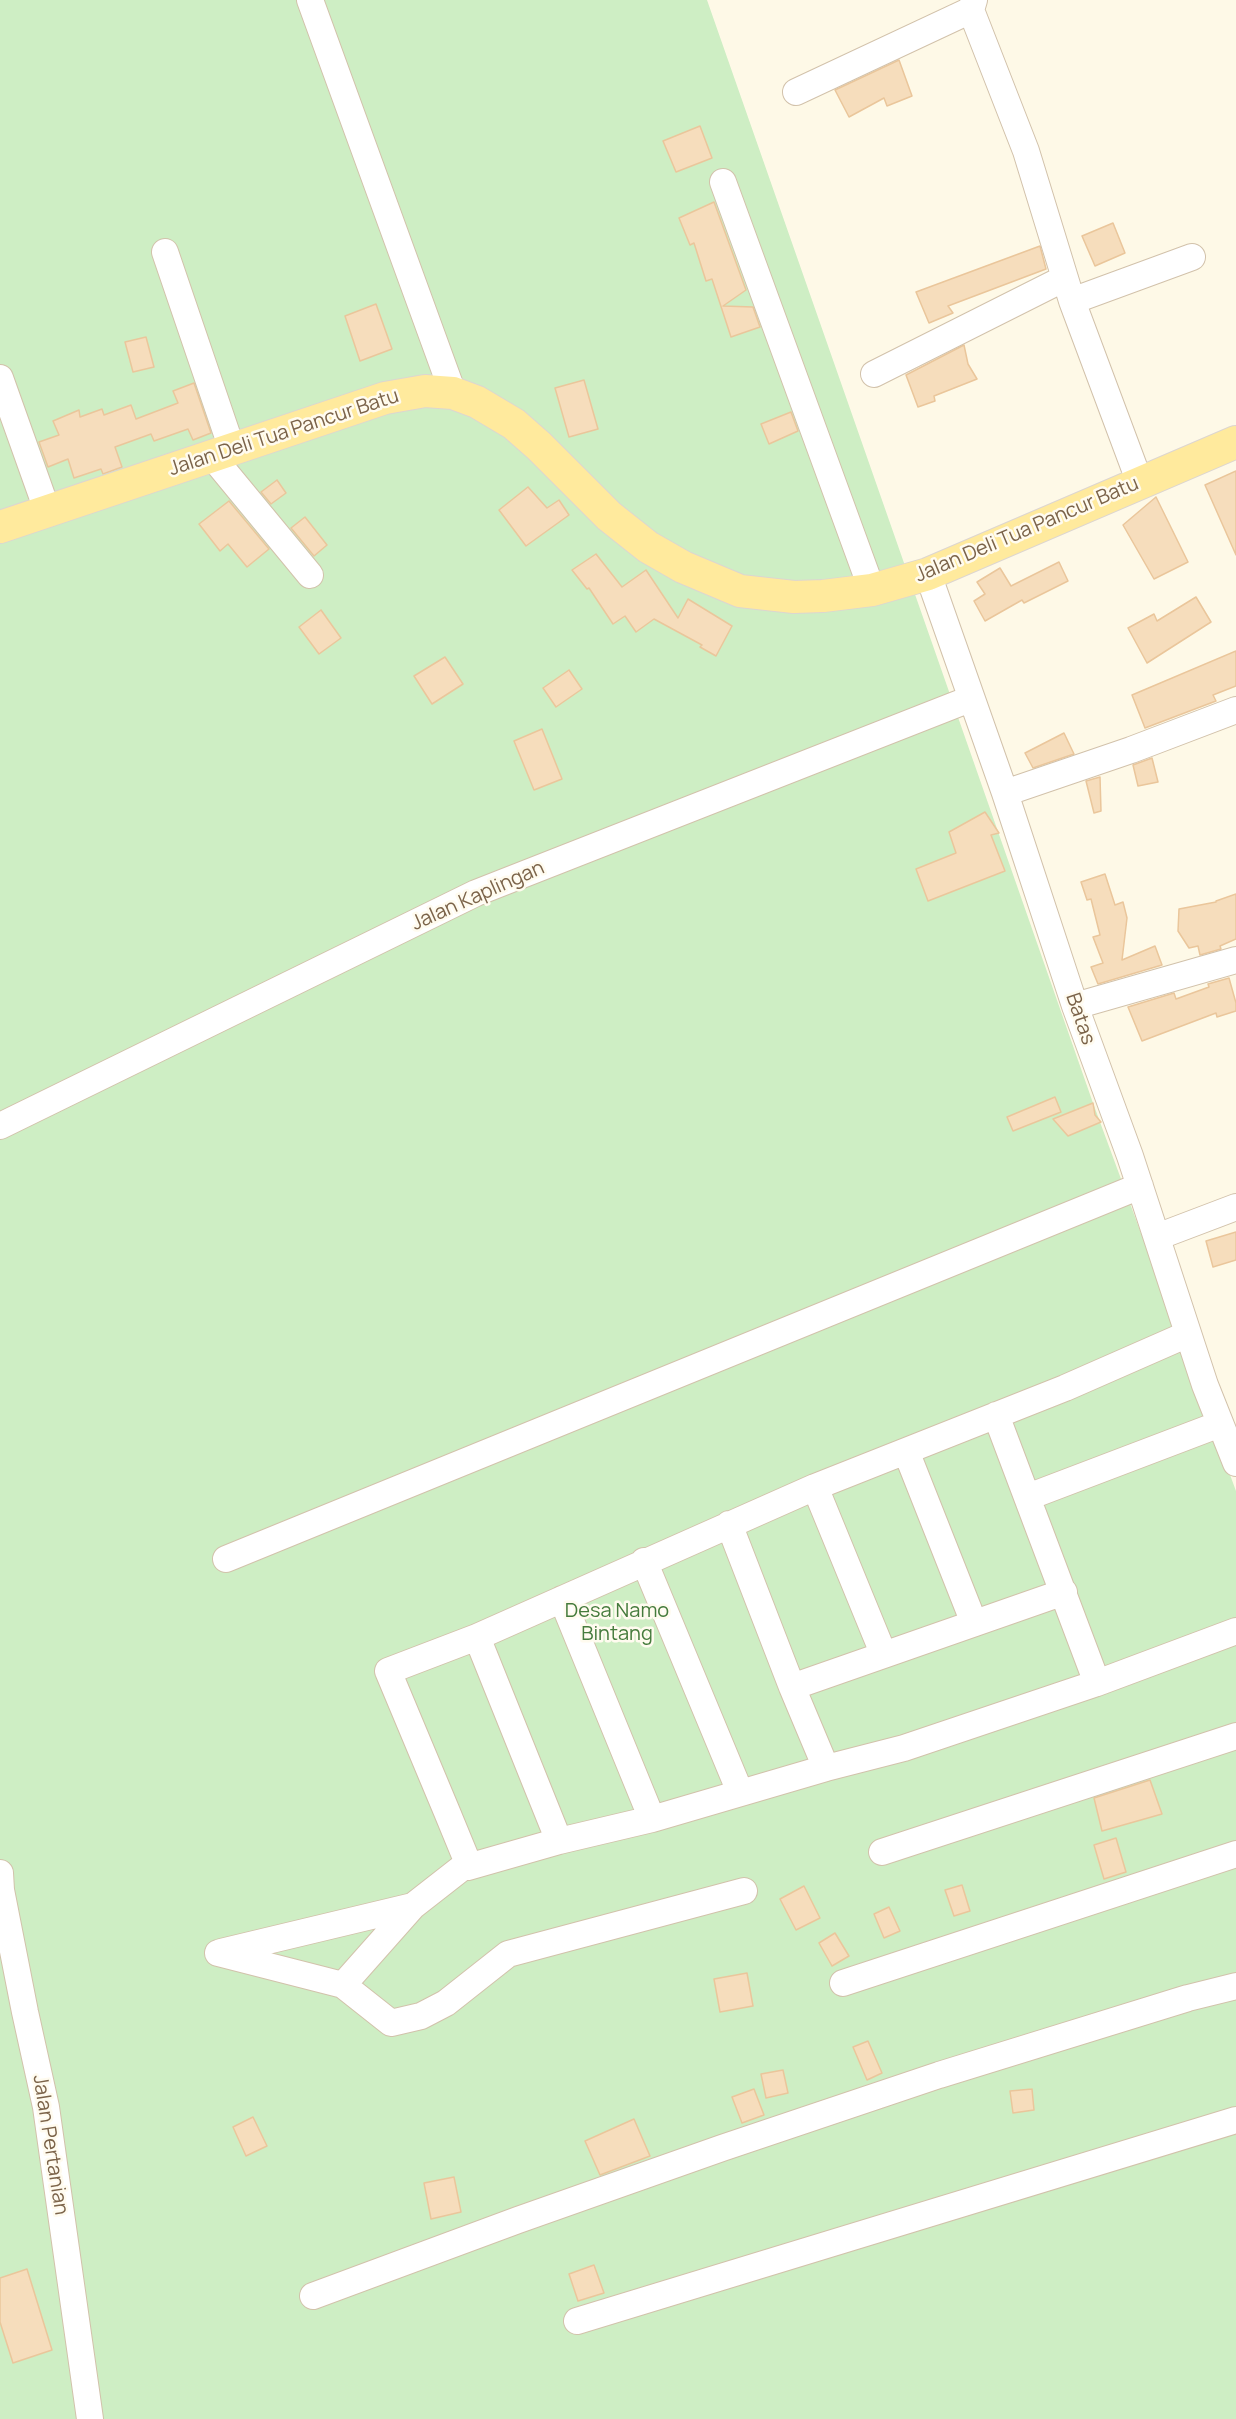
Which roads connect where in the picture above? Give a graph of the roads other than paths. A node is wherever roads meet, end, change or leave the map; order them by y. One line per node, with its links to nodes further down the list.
1 (310, 0): 10 (street)
2 (972, 5): 3 (street); 7 (street)
3 (796, 92)
4 (723, 182): 18 (street)
5 (165, 252): 12 (street)
6 (1192, 257): 7 (street)
7 (1068, 289): 8 (street); 13 (street)
8 (874, 374)
9 (0, 378): 14 (street)
10 (453, 393): 12 (main road, Jalan Deli Tua Pancur Batu); 18 (main road, Jalan Deli Tua Pancur Batu)
11 (1236, 442): 13 (main road, Jalan Deli Tua Pancur Batu)
12 (221, 452): 14 (main road, Jalan Deli Tua Pancur Batu); 17 (street)
13 (1140, 483): 16 (main road, Jalan Deli Tua Pancur Batu)
14 (46, 510): 15 (main road, Jalan Deli Tua Pancur Batu)
15 (0, 527)
16 (928, 574): 18 (main road, Jalan Deli Tua Pancur Batu); 19 (street, Batas)
17 (310, 575)
18 (872, 590)
19 (970, 699): 21 (street, Batas); 24 (street, Jalan Kaplingan)
20 (1236, 710): 21 (street)
21 (1005, 793): 23 (street, Batas)
22 (1236, 960): 23 (street)
23 (1075, 1006): 25 (street, Batas)
24 (0, 1126)
25 (1140, 1186): 27 (street, Batas); 36 (street)
26 (1236, 1208): 27 (street)
27 (1157, 1237): 28 (street, Batas)
28 (1188, 1334): 29 (street); 30 (street, Batas)
29 (996, 1414): 31 (street); 34 (street)
30 (1220, 1424): 32 (street, Batas); 34 (street)
31 (906, 1451): 33 (street); 40 (street)
32 (1236, 1463)
33 (815, 1487): 35 (street); 43 (street)
34 (1028, 1497): 38 (street)
35 (729, 1524): 37 (street); 45 (street)
36 (226, 1559)
37 (644, 1561): 39 (street); 48 (street)
38 (1064, 1592): 40 (street); 44 (street)
39 (562, 1599): 42 (street); 49 (street)
40 (974, 1623): 43 (street)
41 (1236, 1631): 44 (street)
42 (477, 1637): 50 (street); 53 (street)
43 (883, 1653): 45 (street)
44 (1097, 1683): 47 (street)
45 (792, 1687): 47 (street)
46 (1236, 1736): 51 (street)
47 (826, 1768): 48 (street)
48 (740, 1792): 49 (street)
49 (652, 1819): 50 (street)
50 (559, 1841): 53 (street)
51 (882, 1852)
52 (1236, 1854): 57 (street)
53 (468, 1863): 56 (street)
54 (0, 1873): 63 (street, Jalan Pertanian)
55 (744, 1891): 58 (street)
56 (413, 1906): 58 (street); 58 (street)
57 (843, 1983)
58 (343, 1985)
59 (1236, 1986): 61 (street)
60 (1236, 2120): 62 (street)
61 (313, 2296)
62 (577, 2321)
63 (90, 2419)

